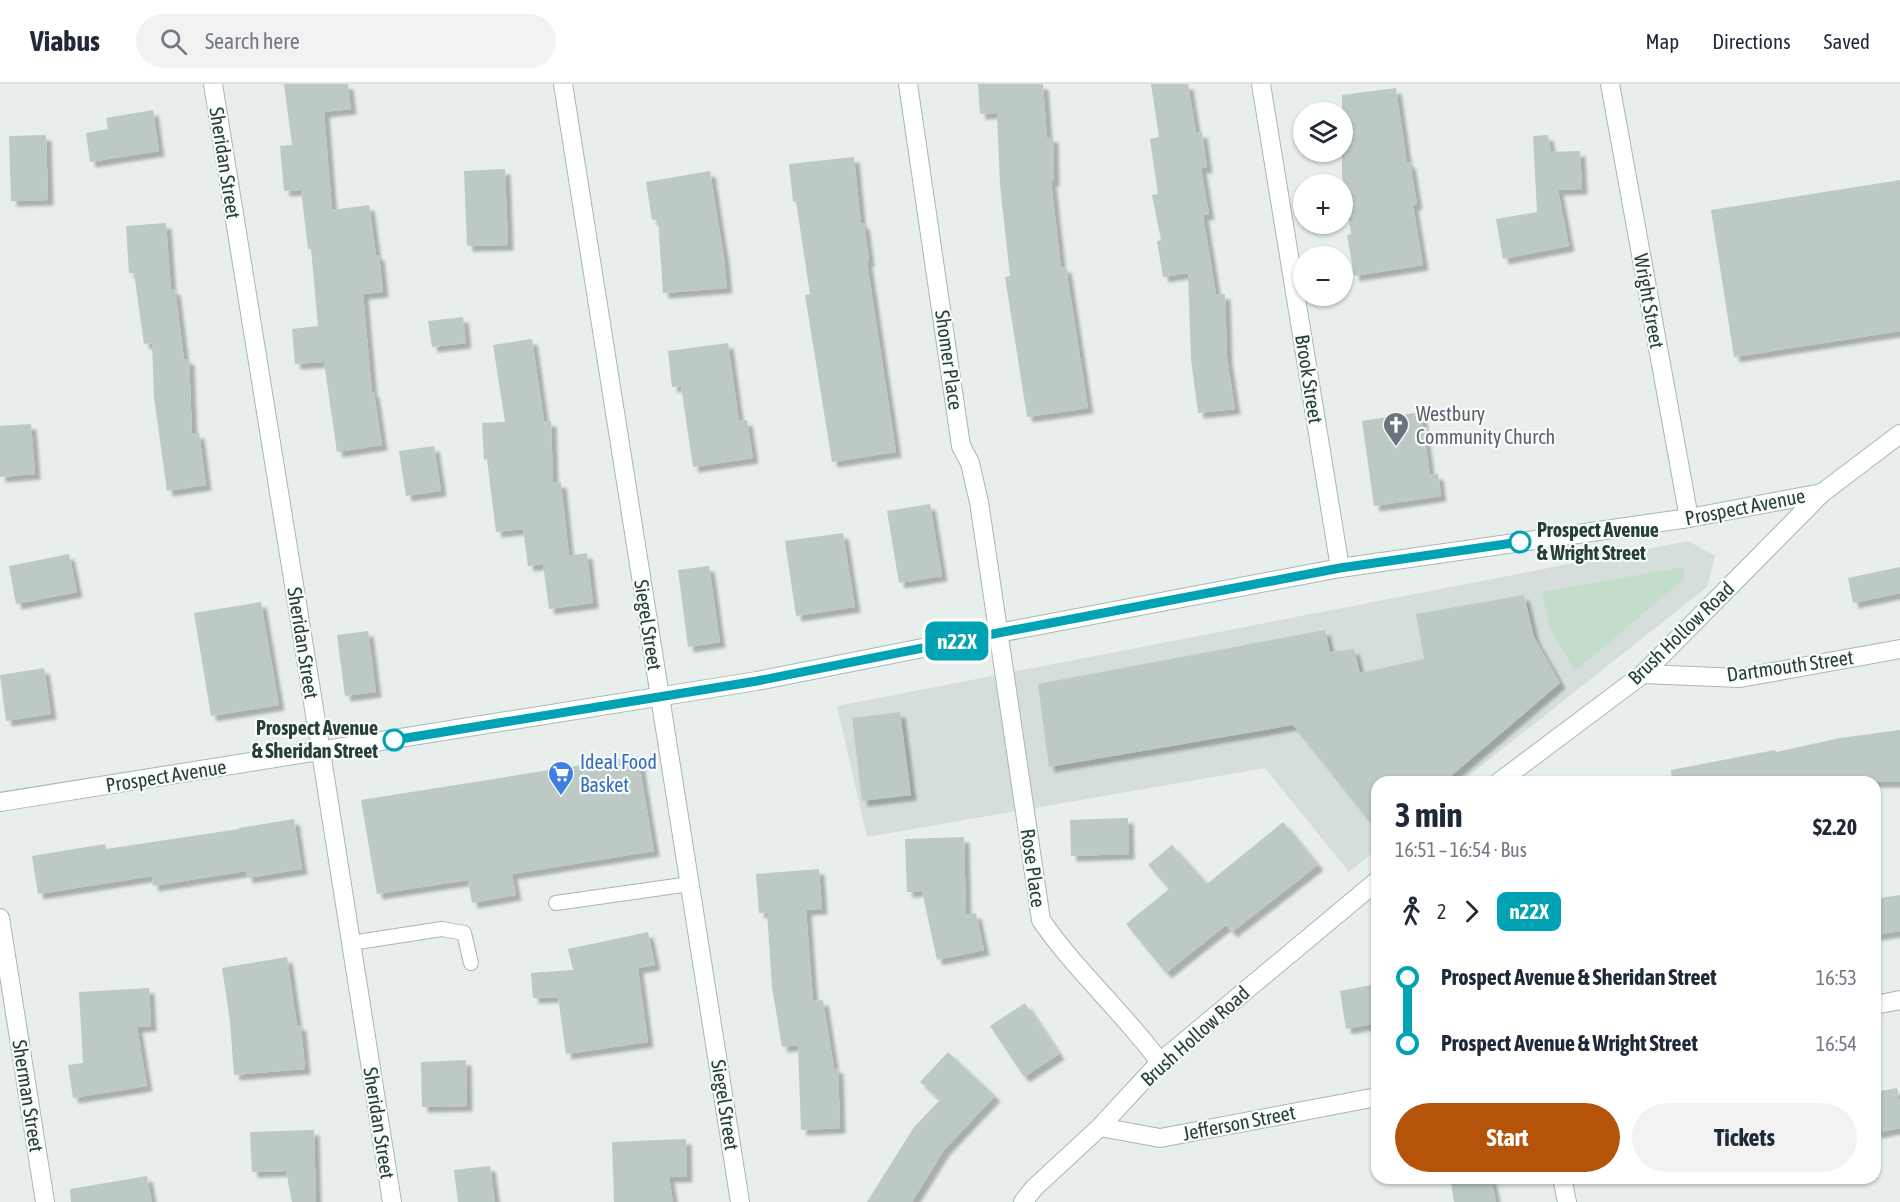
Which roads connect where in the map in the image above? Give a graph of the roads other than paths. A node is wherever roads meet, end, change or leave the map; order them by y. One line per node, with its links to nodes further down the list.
1 (213, 84): 14 (street, Sheridan Street)
2 (562, 84): 13 (street, Siegel Street)
3 (908, 84): 10 (street, Shomer Place)
4 (1261, 84): 9 (street, Brook Street)
5 (1610, 84): 8 (street, Wright Street)
6 (1900, 434): 7 (street, Brush Hollow Road)
7 (1822, 493): 8 (street, Prospect Avenue); 12 (street, Brush Hollow Road)
8 (1689, 518): 9 (street, Prospect Avenue)
9 (1340, 568): 10 (street, Prospect Avenue)
10 (998, 633): 13 (street, Prospect Avenue); 25 (street, Rose Place)
11 (1900, 649): 12 (street, Dartmouth Street)
12 (1643, 674): 15 (street, Brush Hollow Road)
13 (660, 697): 14 (street, Prospect Avenue); 17 (street, Siegel Street)
14 (321, 752): 16 (street, Prospect Avenue); 21 (street, Sheridan Street)
15 (1507, 776)
16 (0, 802)
17 (690, 884): 19 (lane); 31 (street, Siegel Street)
18 (1371, 886): 25 (street, Brush Hollow Road)
19 (556, 903)
20 (0, 918): 29 (street, Sherman Street)
21 (351, 943): 22 (lane); 30 (street, Sheridan Street)
22 (471, 963)
23 (1900, 1000): 24 (street)
24 (1881, 1004)
25 (1160, 1062): 27 (street, Brush Hollow Road)
26 (1371, 1098): 27 (street, Jefferson Street)
27 (1101, 1127): 32 (street, Brush Hollow Road)
28 (1563, 1184): 33 (street)
29 (45, 1202)
30 (392, 1202)
31 (740, 1202)
32 (1023, 1202)
33 (1567, 1202)

